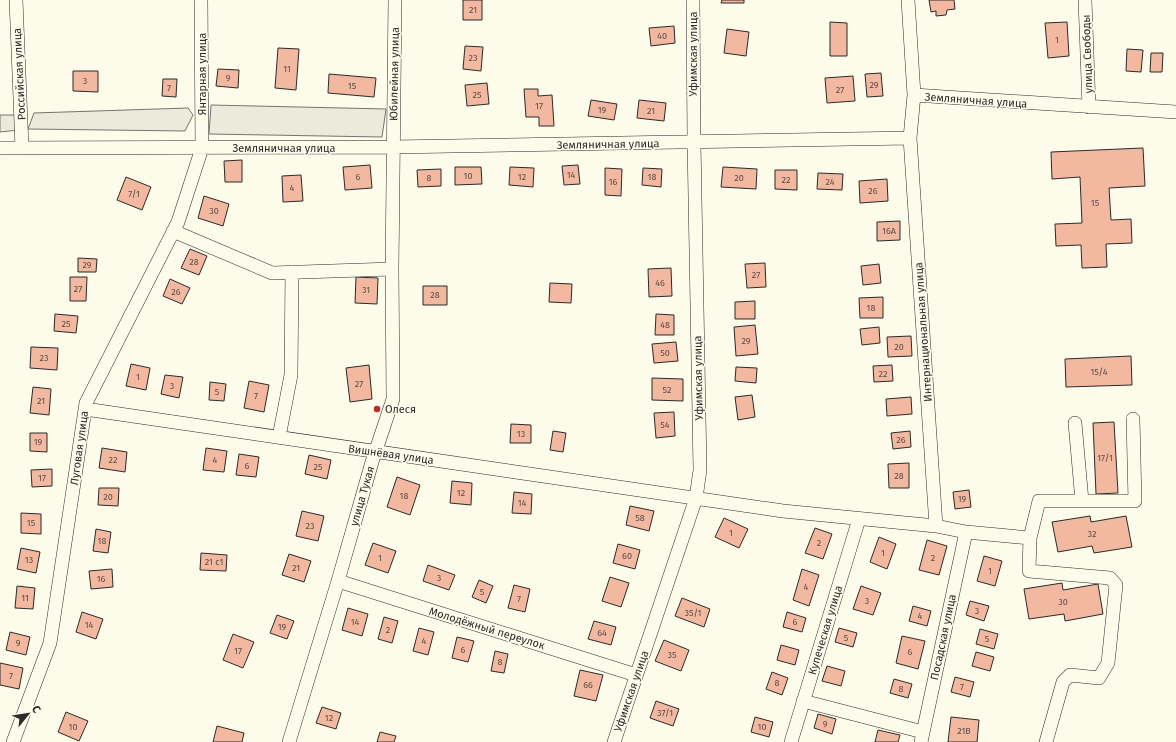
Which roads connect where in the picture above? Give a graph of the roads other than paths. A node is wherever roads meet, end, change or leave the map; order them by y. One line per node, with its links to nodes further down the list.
1 (16, 0): 14 (street, Российская улица)
2 (202, 0): 15 (street, Янтарная улица)
3 (395, 0): 12 (street, Юбилейная улица)
4 (693, 0): 11 (street, Уфимская улица)
5 (908, 0): 7 (street)
6 (1085, 0): 8 (street, улица Свободы)
7 (914, 95): 8 (street, Земляничная улица); 10 (street, Земляничная улица)
8 (1089, 107): 9 (street, Земляничная улица)
9 (1176, 112)
10 (910, 138): 11 (street, Земляничная улица); 27 (street, Интернациональная улица)
11 (694, 142): 12 (street, Земляничная улица); 24 (street, Уфимская улица)
12 (393, 147): 15 (street, Земляничная улица); 17 (street, улица Тукая)
13 (0, 148): 14 (street, Земляничная улица)
14 (22, 148): 15 (street, Земляничная улица)
15 (202, 148): 16 (street, Луговая улица)
16 (173, 231): 18 (street); 19 (street, Луговая улица)
17 (392, 269): 18 (street); 23 (street, улица Тукая)
18 (292, 272): 22 (street)
19 (85, 409): 22 (street, Вишнёвая улица); 34 (street, Луговая улица)
20 (1133, 419): 25 (street)
21 (1075, 423): 25 (street)
22 (279, 437): 23 (street, Вишнёвая улица)
23 (375, 451): 24 (street, Вишнёвая улица); 30 (street, улица Тукая)
24 (696, 498): 26 (street, Вишнёвая улица); 31 (street, Уфимская улица)
25 (1082, 501): 29 (street)
26 (859, 519): 27 (street, Вишнёвая улица); 32 (street, Купеческая улица)
27 (936, 526): 28 (street, Вишнёвая улица)
28 (966, 532): 29 (street, Вишнёвая улица); 33 (street, Посадская улица)
29 (1030, 538): 38 (street)
30 (338, 581): 31 (street, Молодёжный переулок); 35 (street, улица Тукая)
31 (636, 675): 36 (street, Уфимская улица)
32 (803, 701): 33 (street); 37 (street, Купеческая улица)
33 (922, 737)
34 (13, 742)
35 (289, 742)
36 (614, 742)
37 (791, 742)
38 (1046, 742)

